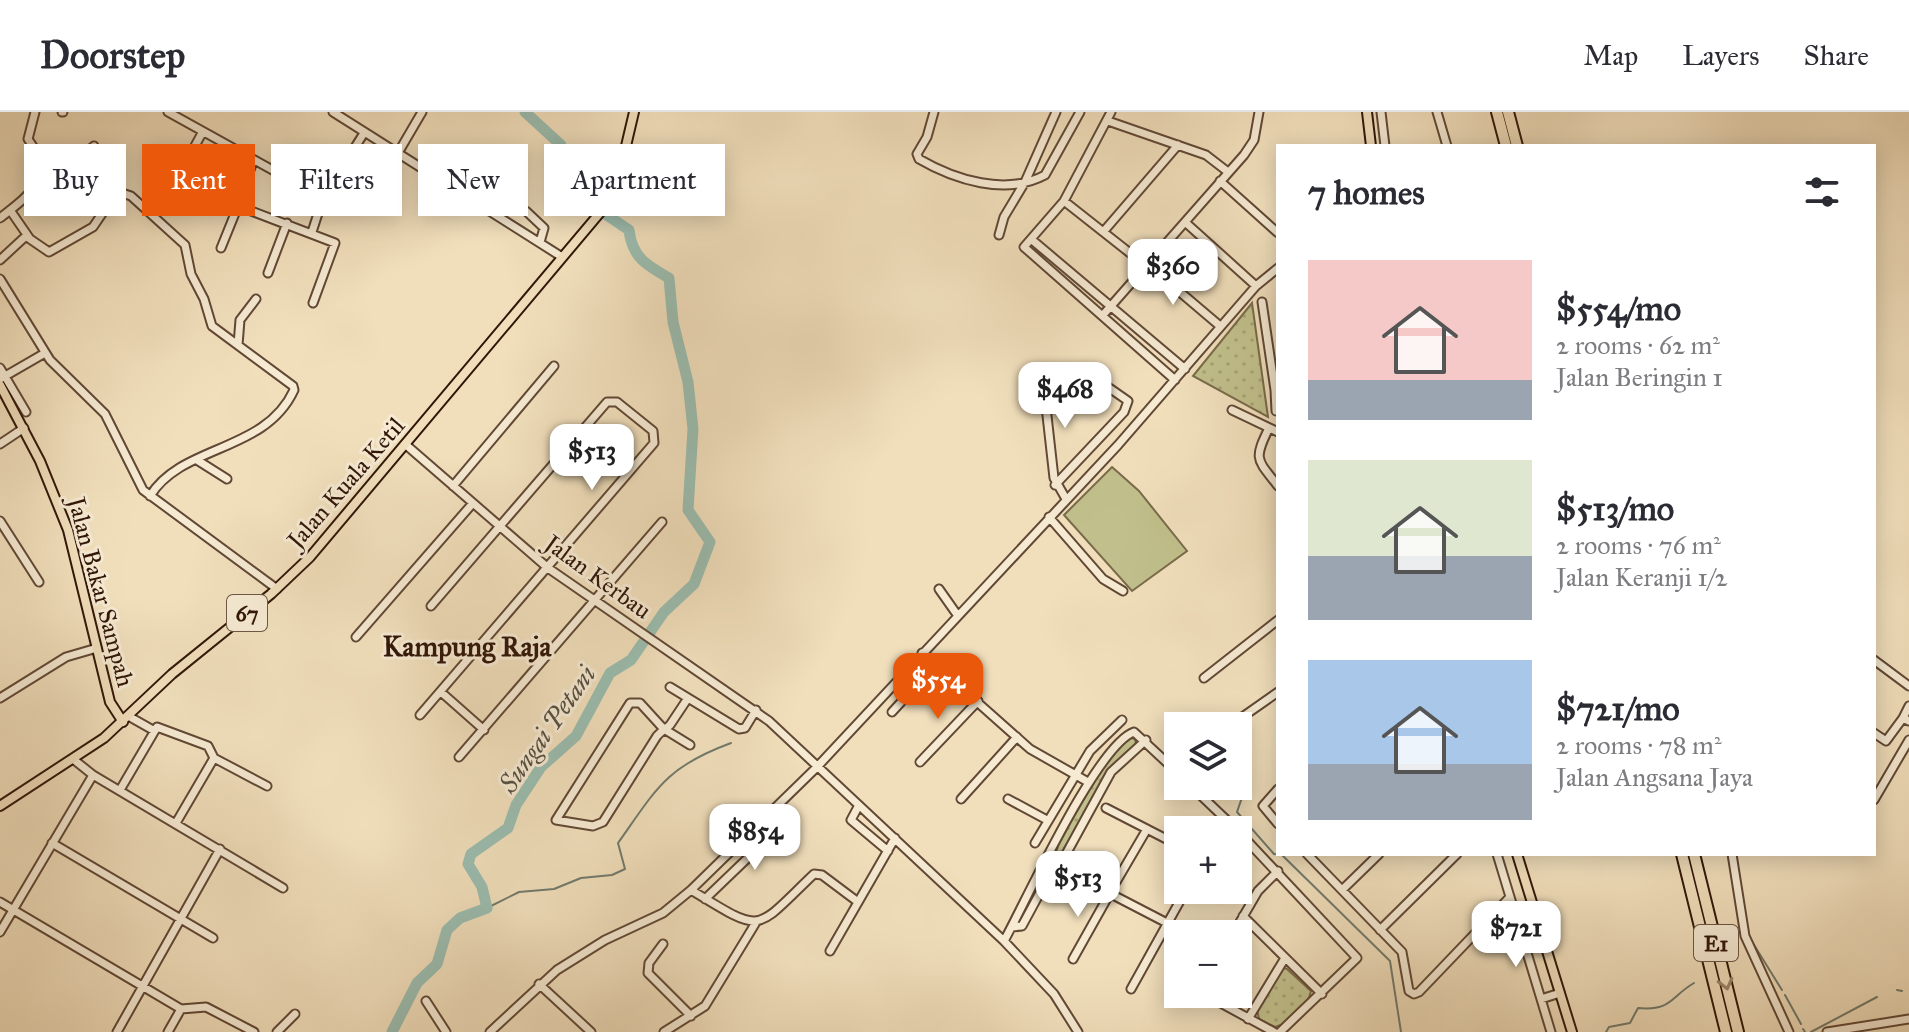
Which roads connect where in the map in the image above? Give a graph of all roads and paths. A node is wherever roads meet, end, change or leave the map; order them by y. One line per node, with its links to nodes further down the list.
1 (35, 112): 19 (street)
2 (168, 112): 17 (street)
3 (333, 112): 18 (street)
4 (422, 112): 30 (street)
5 (634, 112): 53 (main road, Jalan Kuala Ketil / 67)
6 (934, 112): 34 (street)
7 (1056, 112): 34 (street)
8 (1080, 112): 34 (street)
9 (1111, 112): 16 (street)
10 (1259, 112): 32 (street)
11 (1367, 112): 24 (main road)
12 (1381, 112): 25 (street)
13 (1437, 112): 26 (street)
14 (1497, 112): 27 (highway)
15 (1508, 112): 28 (highway)
16 (1108, 121): 29 (street); 36 (street)
17 (202, 133): 20 (street); 21 (street)
18 (364, 133): 22 (street); 23 (street)
19 (31, 144)
20 (196, 144)
21 (222, 144)
22 (357, 144)
23 (383, 144)
24 (1371, 144)
25 (1385, 144)
26 (1446, 144)
27 (1505, 144)
28 (1516, 144)
29 (1178, 145): 32 (street); 45 (street)
30 (402, 146)
31 (402, 156): 51 (street)
32 (1228, 172): 33 (street)
33 (1220, 181): 43 (street); 46 (street)
34 (1025, 182): 49 (street)
35 (24, 197): 37 (street)
36 (1064, 201): 45 (street); 50 (street)
37 (10, 210): 42 (street); 48 (street)
38 (255, 212): 44 (street)
39 (528, 213): 51 (street)
40 (234, 216): 52 (street)
41 (317, 216): 47 (street)
42 (0, 218)
43 (1185, 222): 56 (street); 60 (street)
44 (287, 223): 47 (street); 58 (street)
45 (1104, 231): 54 (street)
46 (1276, 231)
47 (312, 232): 63 (street)
48 (27, 235): 55 (street); 69 (street)
49 (999, 235)
50 (1031, 239): 64 (street); 65 (street)
51 (540, 242): 53 (street)
52 (221, 248)
53 (562, 257): 85 (main road, Jalan Kuala Ketil / 67)
54 (1135, 257)
55 (0, 260)
56 (1147, 264): 64 (street); 66 (street)
57 (1276, 270): 60 (street)
58 (268, 273)
59 (0, 279): 70 (street)
60 (1256, 286): 66 (street)
61 (256, 299): 69 (street)
62 (1262, 302): 68 (street)
63 (313, 303)
64 (1110, 307): 65 (street); 72 (street)
65 (1103, 315): 75 (street)
66 (1220, 326): 72 (street)
67 (1276, 333): 68 (street)
68 (1268, 334): 76 (street)
69 (238, 345): 86 (street)
70 (45, 353): 74 (street); 91 (street)
71 (554, 366): 90 (street)
72 (1185, 369): 75 (street)
73 (1042, 371): 77 (street)
74 (1, 377): 80 (street); 81 (main road, Jalan Bakar Sampah)
75 (1175, 380): 92 (street)
76 (1276, 390): 79 (street)
77 (1048, 405): 89 (street); 89 (street)
78 (1232, 410): 82 (street)
79 (1276, 411)
80 (26, 412)
81 (24, 428): 84 (street); 108 (main road, Jalan Bakar Sampah)
82 (1269, 428): 83 (street); 88 (street)
83 (1276, 431)
84 (0, 444)
85 (405, 444): 90 (street, Jalan Kerbau); 100 (main road, Jalan Kuala Ketil / 67)
86 (197, 460): 87 (street); 91 (street)
87 (227, 479)
88 (1276, 483)
89 (1055, 485): 92 (street)
90 (453, 486): 93 (street, Jalan Kerbau)
91 (150, 496): 100 (street)
92 (1066, 499): 94 (street)
93 (473, 503): 97 (street, Jalan Kerbau); 107 (street)
94 (1049, 517): 102 (street); 105 (street)
95 (0, 521): 99 (street)
96 (662, 522): 103 (street)
97 (499, 526): 98 (street, Jalan Kerbau); 98 (street); 104 (street)
98 (548, 568): 103 (street, Jalan Kerbau); 115 (street)
99 (39, 582)
100 (277, 589): 125 (main road, Jalan Kuala Ketil / 67)
101 (939, 589): 105 (street)
102 (1123, 591)
103 (594, 602): 121 (street, Jalan Kerbau); 130 (street)
104 (431, 606)
105 (958, 616): 109 (street)
106 (1276, 622): 112 (street)
107 (356, 637)
108 (97, 648): 117 (street); 125 (main road, Jalan Bakar Sampah)
109 (922, 653): 111 (street); 141 (street)
110 (1876, 661): 113 (street)
111 (936, 664): 119 (street); 122 (street)
112 (1204, 678)
113 (1909, 686)
114 (670, 687): 118 (street)
115 (441, 692): 124 (street); 130 (street)
116 (1276, 693): 123 (street)
117 (0, 698)
118 (688, 698): 121 (street); 128 (street)
119 (978, 701): 132 (street); 140 (street)
120 (1909, 706): 127 (street)
121 (756, 710): 141 (street, Jalan Kerbau)
122 (892, 712)
123 (1250, 712)
124 (420, 715)
125 (126, 720): 129 (street); 138 (main road, Jalan Kuala Ketil / 67)
126 (1122, 720): 142 (street)
127 (1906, 720): 131 (street)
128 (664, 729): 128 (street); 135 (street)
129 (153, 730): 137 (street); 146 (street)
130 (484, 730): 136 (street)
131 (1876, 734)
132 (1017, 737): 142 (street); 149 (street)
133 (1146, 740): 139 (street); 144 (street); 176 (street)
134 (1909, 740): 148 (street)
135 (690, 745)
136 (459, 757)
137 (214, 758): 145 (street); 159 (street)
138 (73, 759): 143 (street); 153 (main road, Jalan Kuala Ketil / 67)
139 (1164, 759)
140 (920, 762)
141 (817, 767): 152 (street, Jalan Kerbau); 155 (street)
142 (1074, 774): 144 (street); 157 (street)
143 (93, 775): 146 (street); 163 (street)
144 (1088, 782): 176 (street)
145 (267, 786)
146 (120, 790): 159 (street)
147 (1276, 791): 158 (street)
148 (1876, 797)
149 (961, 799)
150 (1008, 799): 157 (street)
151 (1206, 800): 156 (street)
152 (859, 805): 161 (street, Jalan Kerbau); 167 (street)
153 (0, 806)
154 (1106, 808): 160 (street)
155 (774, 809): 180 (street); 184 (street)
156 (1222, 816)
157 (1047, 820): 164 (street)
158 (1276, 822)
159 (176, 823): 166 (street)
160 (1147, 829): 162 (street); 178 (street)
161 (895, 838): 167 (street); 197 (street, Jalan Kerbau)
162 (1164, 838)
163 (52, 843): 187 (street); 189 (street)
164 (1035, 843)
165 (1252, 845): 177 (street)
166 (220, 849): 179 (street); 189 (street)
167 (888, 851): 186 (street)
168 (1309, 856): 181 (street)
169 (1377, 856): 181 (street)
170 (1455, 856): 194 (street)
171 (1498, 856): 183 (street)
172 (1518, 856): 204 (main road)
173 (1682, 856): 228 (highway, E1)
174 (1694, 856): 229 (highway, E1, one-way to 229)
175 (1732, 856): 230 (street)
176 (1054, 864): 182 (street); 197 (street)
177 (1278, 871): 188 (street); 207 (street)
178 (1116, 882)
179 (283, 888)
180 (691, 890): 184 (street); 202 (street)
181 (1342, 890): 194 (street)
182 (1110, 893): 191 (street); 201 (street)
183 (1510, 897): 194 (street); 206 (street)
184 (705, 899): 192 (street)
185 (0, 902): 187 (street)
186 (858, 902): 192 (street); 199 (street)
187 (12, 910): 195 (street); 203 (street)
188 (1243, 916): 190 (street); 200 (street)
189 (181, 920): 196 (street); 203 (street)
190 (1241, 920)
191 (1164, 921)
192 (755, 924): 213 (street)
193 (1164, 928): 205 (street)
194 (1380, 930)
195 (0, 932)
196 (213, 938)
197 (1004, 941): 224 (street, Jalan Kerbau)
198 (663, 944): 213 (street)
199 (830, 951)
200 (1285, 958): 207 (street); 214 (street)
201 (1073, 959)
202 (539, 984): 221 (street); 222 (street)
203 (143, 987): 211 (street); 216 (street)
204 (1559, 988): 206 (street); 208 (street); 227 (main road)
205 (1131, 989)
206 (1538, 989): 208 (street)
207 (1322, 994): 225 (street)
208 (1541, 999): 226 (street)
209 (426, 1001): 220 (street)
210 (1229, 1008): 214 (street)
211 (181, 1009): 217 (street); 218 (street)
212 (295, 1014): 219 (street)
213 (691, 1016): 223 (street)
214 (1248, 1019): 225 (street)
215 (1909, 1019): 231 (street)
216 (117, 1032)
217 (168, 1032)
218 (254, 1032)
219 (277, 1032)
220 (446, 1032)
221 (490, 1032)
222 (591, 1032)
223 (664, 1032)
224 (1078, 1032)
225 (1277, 1032)
226 (1551, 1032)
227 (1572, 1032)
228 (1726, 1032)
229 (1738, 1032)
230 (1789, 1032)
231 (1827, 1032)

